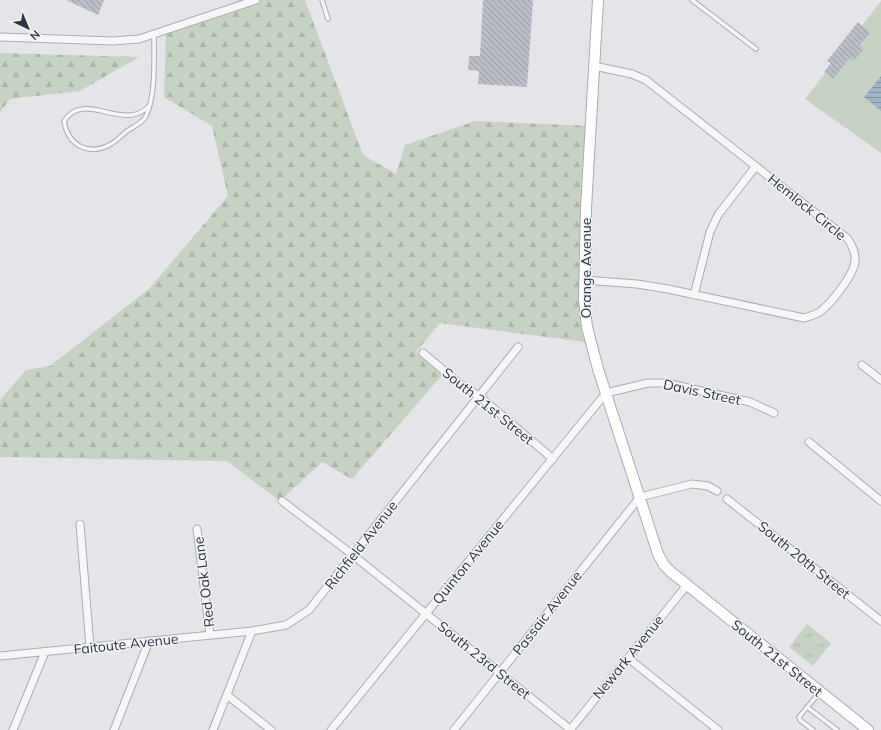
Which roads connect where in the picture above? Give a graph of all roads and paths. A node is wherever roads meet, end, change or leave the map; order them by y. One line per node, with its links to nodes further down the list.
1 (256, 0): 5 (street)
2 (322, 0): 6 (lane)
3 (598, 0): 10 (street, Orange Avenue)
4 (692, 0): 9 (lane)
5 (242, 2): 7 (street)
6 (328, 19)
7 (154, 34): 8 (street); 11 (lane)
8 (0, 37)
9 (756, 49)
10 (594, 66): 12 (street, Hemlock Circle); 13 (street, Orange Avenue)
11 (149, 106): 11 (lane)
12 (756, 166): 14 (street); 14 (street, Hemlock Circle)
13 (584, 280): 14 (street, Hemlock Circle); 19 (street, Orange Avenue)
14 (694, 295)
15 (518, 347): 20 (street, Richfield Avenue)
16 (422, 352): 20 (street, South 21st Street)
17 (862, 365): 18 (street)
18 (881, 380)
19 (606, 394): 21 (street, Davis Street); 23 (street, Quinton Avenue); 25 (street, Orange Avenue)
20 (479, 396): 23 (street, South 21st Street); 31 (street, Richfield Avenue)
21 (774, 413)
22 (809, 442): 28 (street)
23 (552, 459): 33 (street, Quinton Avenue)
24 (717, 491): 25 (street)
25 (640, 496): 32 (street, Orange Avenue); 42 (street, Passaic Avenue)
26 (727, 499): 34 (street, South 20th Street)
27 (282, 501): 31 (street, South 23rd Street)
28 (881, 501)
29 (80, 524): 38 (street)
30 (197, 529): 36 (street, Red Oak Lane)
31 (353, 556): 33 (street, South 23rd Street); 35 (street, Richfield Avenue)
32 (687, 585): 41 (street, Newark Avenue); 43 (street, South 21st Street)
33 (426, 614): 42 (street, South 23rd Street); 50 (street, Quinton Avenue)
34 (881, 621)
35 (252, 631): 36 (street, Faitoute Avenue); 44 (street)
36 (210, 635): 37 (street, Faitoute Avenue)
37 (149, 641): 38 (street, Faitoute Avenue); 47 (street)
38 (90, 647): 39 (street, Faitoute Avenue)
39 (45, 652): 40 (street, Faitoute Avenue); 46 (street)
40 (0, 656)
41 (628, 658): 52 (street, Newark Avenue); 53 (street)
42 (500, 673): 51 (street, Passaic Avenue); 52 (street, South 23rd Street)
43 (820, 692): 45 (lane); 56 (street, South 21st Street)
44 (226, 695): 48 (street); 49 (street)
45 (807, 707): 54 (lane); 55 (lane)
46 (13, 730)
47 (114, 730)
48 (213, 730)
49 (271, 730)
50 (331, 730)
51 (454, 730)
52 (570, 730)
53 (718, 730)
54 (813, 730)
55 (837, 730)
56 (868, 730)

